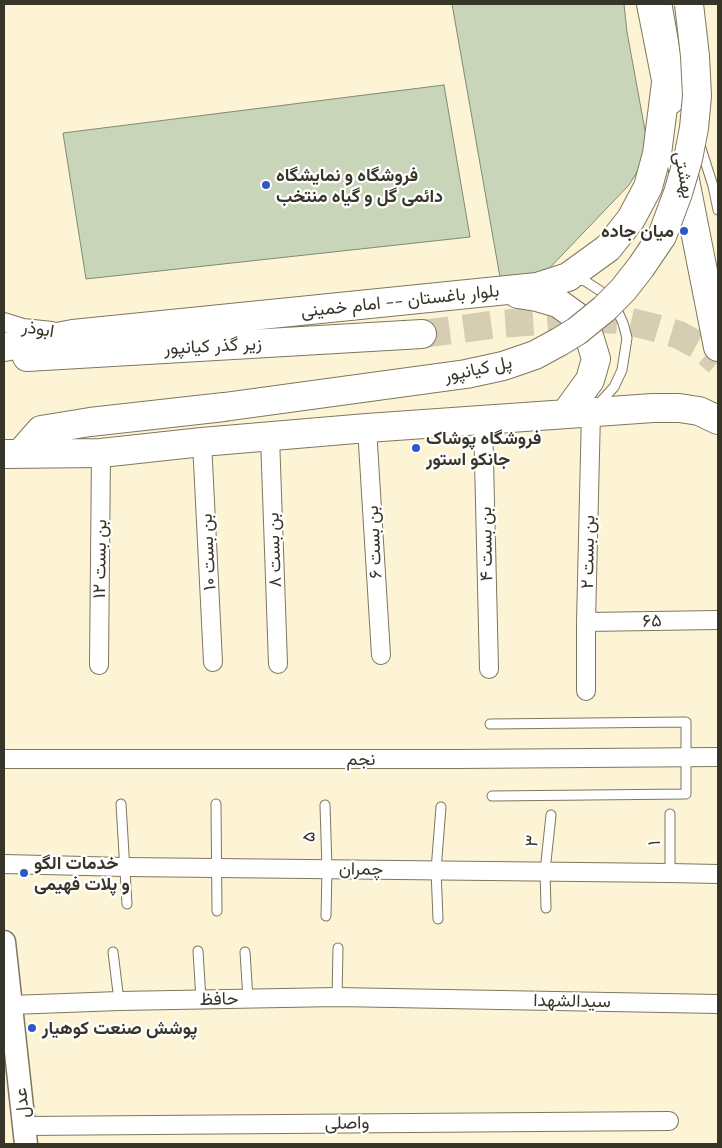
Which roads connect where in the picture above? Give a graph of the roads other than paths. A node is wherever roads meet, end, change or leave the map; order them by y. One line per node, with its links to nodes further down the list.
1 (651, 4): 4 (main road, بهشتى)
2 (668, 4): 5 (lane)
3 (689, 4): 21 (main road, پل کیانپور, bridge)
4 (666, 83): 6 (main road, بلوار باغستان -- امام خمینی); 12 (main road, بهشتى)
5 (718, 210)
6 (568, 277): 7 (main road, بلوار باغستان -- امام خمینی); 14 (lane)
7 (500, 291): 9 (main road, بلوار باغستان -- امام خمینی); 14 (main road)
8 (4, 322): 9 (street, ابوذر)
9 (73, 334): 11 (main road, بلوار باغستان -- امام خمینی)
10 (422, 334): 13 (main road, زیر گذر کیانپور)
11 (4, 347)
12 (718, 347)
13 (4, 358)
14 (578, 413): 15 (main road); 16 (main road); 23 (street, بن بست ۲)
15 (483, 419): 17 (main road); 28 (street, بن بست ۴)
16 (718, 420)
17 (368, 428): 18 (main road); 24 (street, بن بست ۶)
18 (270, 437): 19 (main road); 26 (street, بن بست ۸)
19 (202, 442): 20 (main road); 25 (street, بن بست ۱۰)
20 (101, 453): 21 (main road); 27 (street, بن بست ۱۲)
21 (12, 454)
22 (718, 620): 23 (street, ۶۵)
23 (586, 622): 29 (street, بن بست ۲)
24 (381, 655)
25 (213, 662)
26 (278, 664)
27 (99, 665)
28 (489, 669)
29 (586, 691)
30 (490, 724): 31 (lane)
31 (686, 757): 32 (street, نجم); 33 (street, نجم); 34 (lane)
32 (718, 757)
33 (4, 759)
34 (492, 796)
35 (121, 804): 42 (lane)
36 (216, 804): 43 (lane)
37 (324, 804): 44 (lane, ۵)
38 (441, 807): 45 (lane)
39 (670, 814): 47 (lane, ۱)
40 (551, 815): 46 (lane, ۳)
41 (4, 864): 42 (street, چمران)
42 (125, 867): 43 (street, چمران); 49 (lane)
43 (217, 868): 44 (street, چمران); 51 (lane)
44 (327, 869): 45 (street, چمران); 52 (lane, ۵)
45 (436, 870): 46 (street, چمران); 53 (lane)
46 (546, 871): 47 (street, چمران); 50 (lane, ۳)
47 (670, 873): 48 (street, چمران)
48 (718, 874)
49 (127, 904)
50 (546, 908)
51 (217, 911)
52 (326, 916)
53 (438, 920)
54 (4, 942): 65 (street, عدل)
55 (338, 948): 59 (lane)
56 (198, 950): 62 (lane)
57 (114, 952): 63 (lane)
58 (246, 952): 60 (lane)
59 (337, 997): 60 (street, حافظ); 61 (street, حافظ)
60 (248, 999): 62 (street, حافظ)
61 (426, 999): 64 (street, سیدالشهدا)
62 (201, 1000): 63 (street, حافظ)
63 (119, 1001): 65 (street, حافظ)
64 (718, 1004)
65 (11, 1005): 66 (street, عدل)
66 (10, 1055): 68 (street, عدل)
67 (669, 1120): 68 (street, واصلی)
68 (25, 1135)

